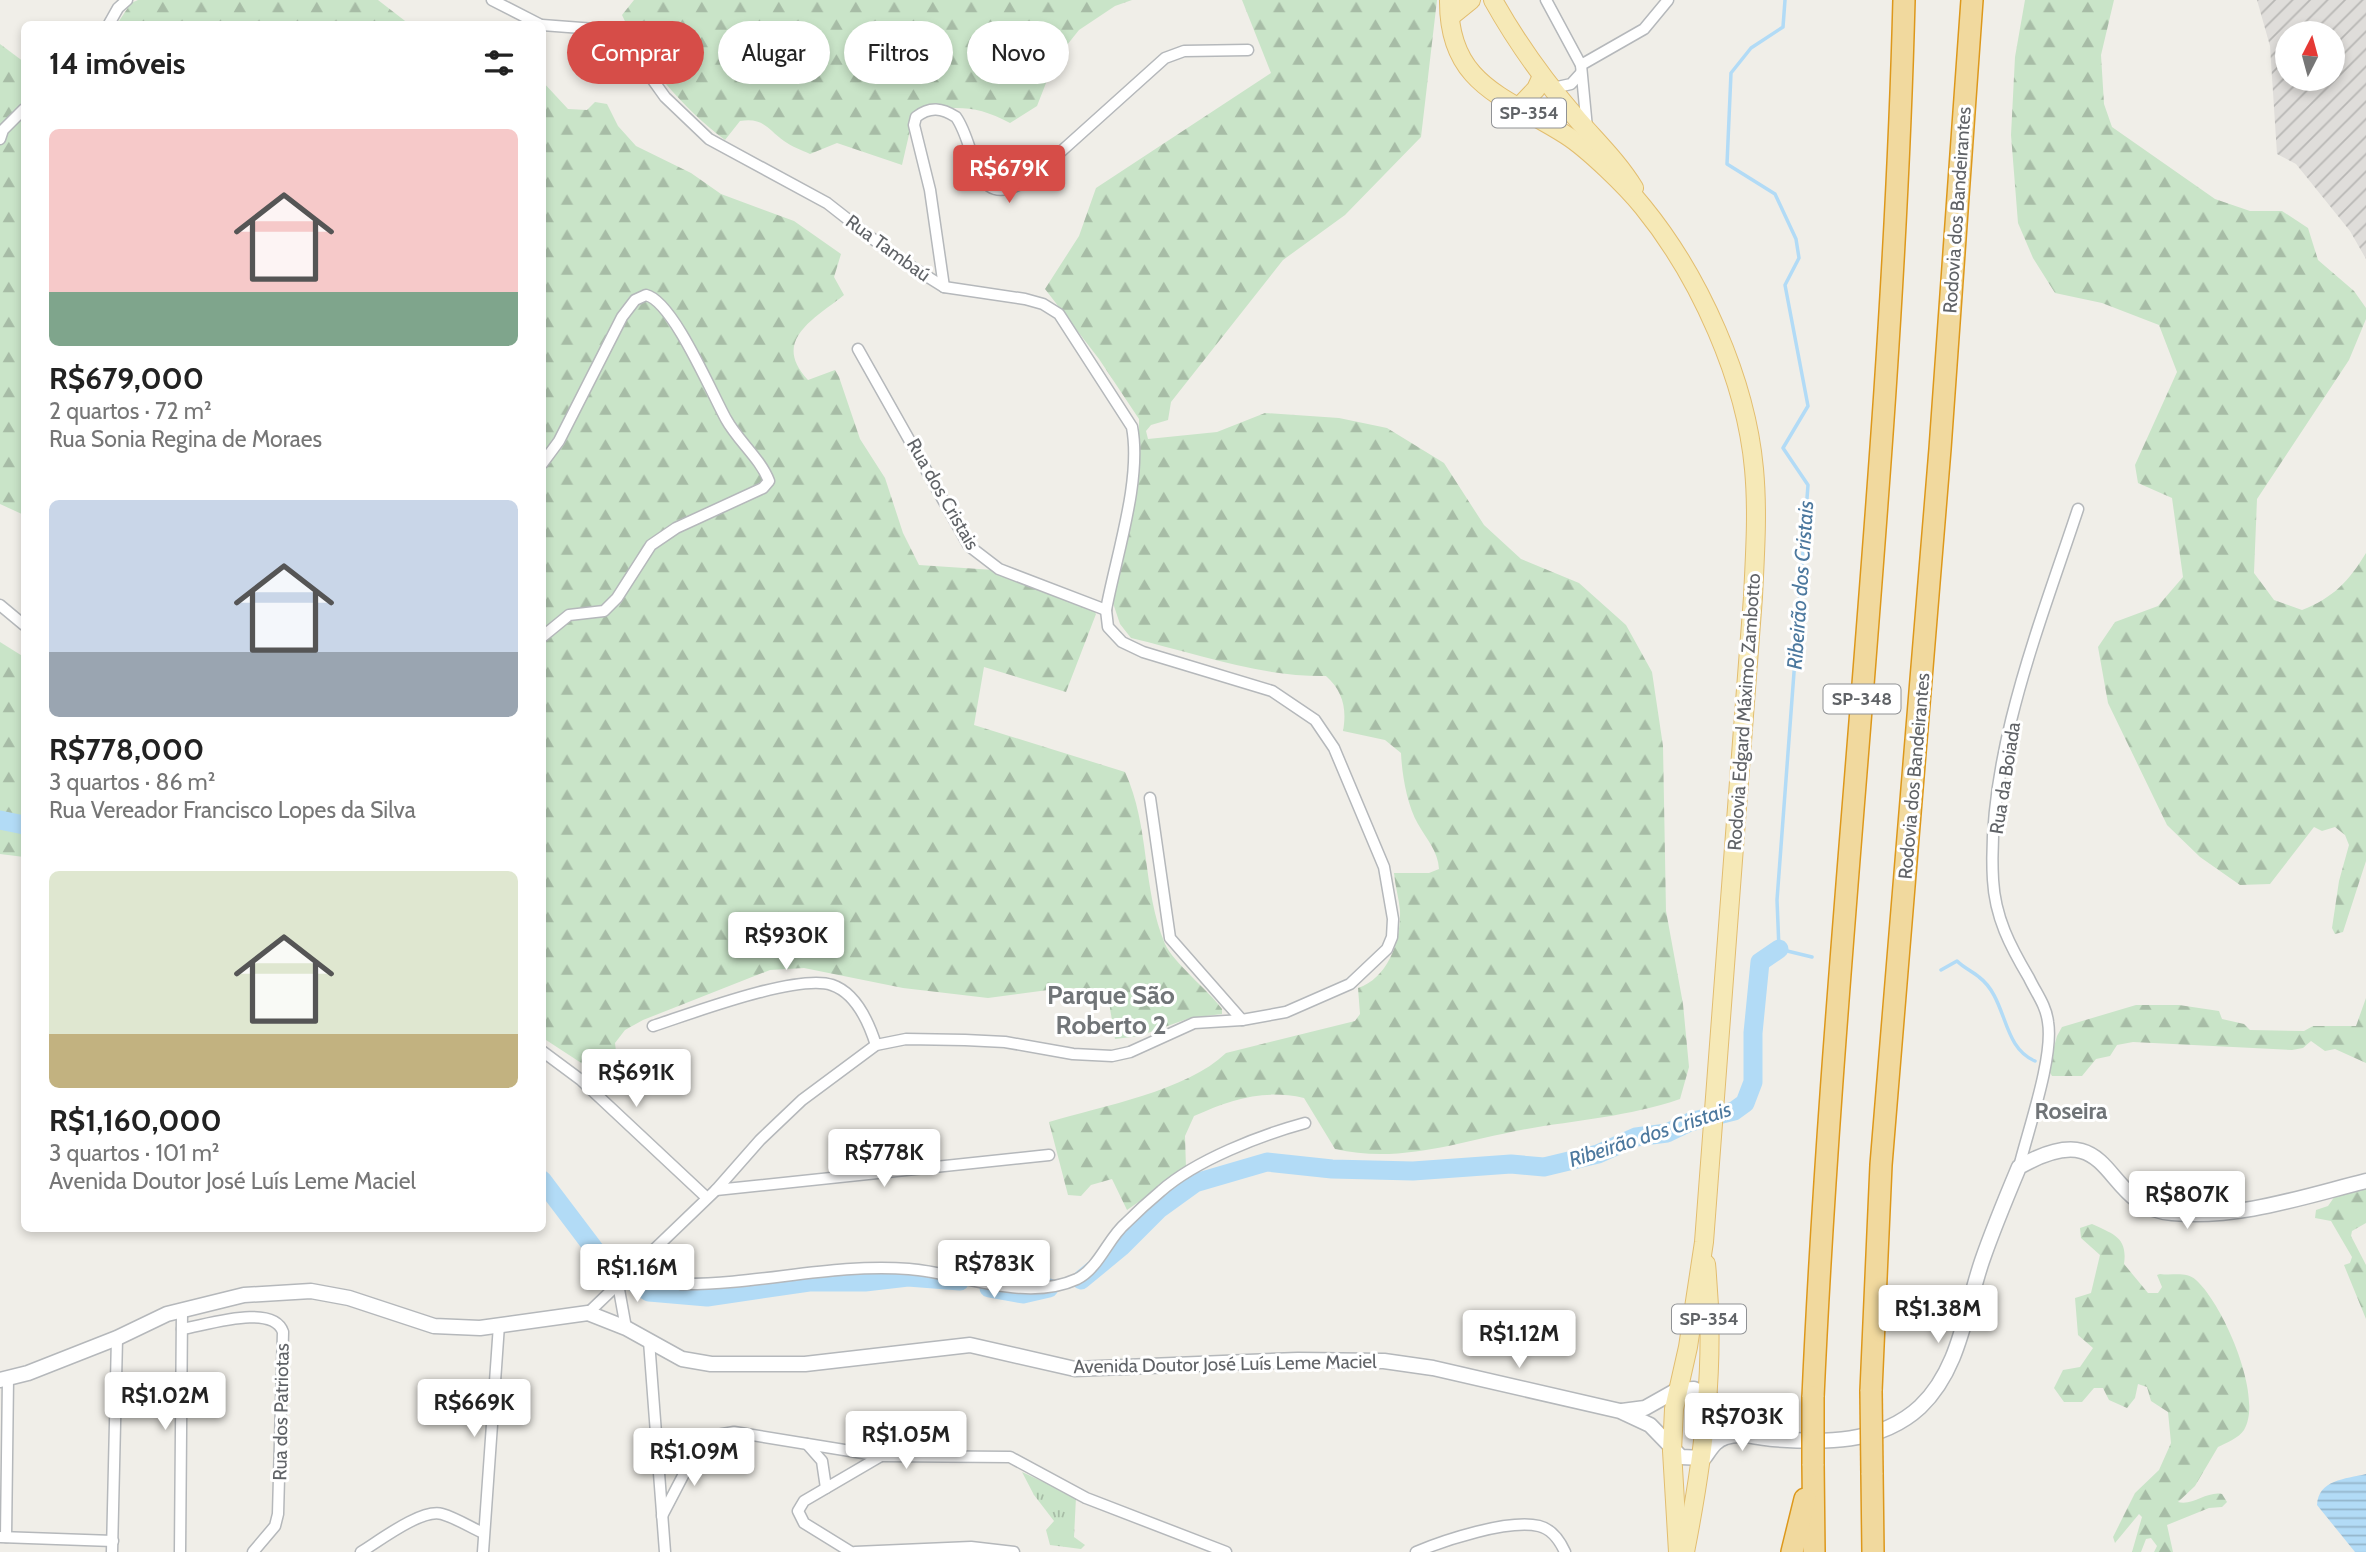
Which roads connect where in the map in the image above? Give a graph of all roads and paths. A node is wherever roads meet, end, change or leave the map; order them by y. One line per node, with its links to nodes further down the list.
1 (127, 0): 10 (street)
2 (492, 0): 11 (street, Rua Tambaú)
3 (1471, 0): 9 (main road)
4 (1493, 0): 15 (main road, Rodovia Edgard Máximo Zambotto / SP-354)
5 (1546, 0): 14 (street)
6 (1668, 0): 14 (street)
7 (1903, 0): 60 (highway, SP-348, bridge)
8 (1972, 0): 81 (highway, Rodovia dos Bandeirantes / SP-348, bridge)
9 (1449, 8): 16 (main road, Rodovia Edgard Máximo Zambotto / SP-354)
10 (111, 21)
11 (533, 21)
12 (546, 25): 21 (street, Rua Tambaú)
13 (1248, 50): 21 (street)
14 (1581, 69): 15 (street); 18 (street)
15 (1547, 82): 16 (main road); 18 (main road, Rodovia Edgard Máximo Zambotto / SP-354)
16 (1518, 108): 20 (main road, Rodovia Edgard Máximo Zambotto / SP-354)
17 (21, 111): 19 (street)
18 (1587, 130): 20 (main road, Rodovia Edgard Máximo Zambotto / SP-354)
19 (0, 139)
20 (1643, 207): 39 (main road, Rodovia Edgard Máximo Zambotto / SP-354)
21 (944, 288): 26 (street, Rua Tambaú)
22 (858, 349): 26 (street, Rua dos Cristais)
23 (546, 459): 28 (street)
24 (2078, 509): 36 (street, Rua da Boiada)
25 (0, 605): 27 (street)
26 (1106, 610): 30 (street)
27 (21, 622)
28 (546, 634)
29 (1150, 798): 30 (street)
30 (1242, 1020): 32 (street)
31 (653, 1026): 32 (street)
32 (876, 1045): 38 (street)
33 (546, 1054): 38 (street)
34 (1305, 1123): 40 (street)
35 (1049, 1155): 38 (street)
36 (2019, 1167): 37 (street); 53 (street)
37 (2366, 1181)
38 (711, 1193): 40 (street)
39 (1704, 1242): 50 (main road, Rodovia Edgard Máximo Zambotto / SP-354); 51 (main road, Rodovia Edgard Máximo Zambotto / SP-354)
40 (636, 1267): 41 (street)
41 (620, 1283): 43 (street); 45 (street)
42 (182, 1311): 44 (street); 46 (street); 47 (street)
43 (587, 1313): 44 (street); 45 (street, Avenida Doutor José Luís Leme Maciel)
44 (499, 1325): 63 (street)
45 (626, 1328): 48 (street, Avenida Doutor José Luís Leme Maciel)
46 (182, 1329): 67 (street); 68 (street, Rua dos Patriotas)
47 (117, 1338): 49 (street); 65 (street)
48 (649, 1341): 52 (street, Avenida Doutor José Luís Leme Maciel); 58 (street)
49 (4, 1379): 64 (street)
50 (1677, 1390): 51 (street); 52 (street, Avenida Doutor José Luís Leme Maciel); 56 (main road, Rodovia Edgard Máximo Zambotto / SP-354)
51 (1709, 1396): 53 (street); 59 (main road, Rodovia Edgard Máximo Zambotto / SP-354)
52 (1620, 1411): 56 (street, Avenida Doutor José Luís Leme Maciel)
53 (1776, 1439): 59 (street)
54 (700, 1443): 55 (street); 58 (street); 62 (street)
55 (807, 1444): 57 (street); 61 (street)
56 (1672, 1451): 59 (street); 77 (main road, Rodovia Edgard Máximo Zambotto / SP-354)
57 (881, 1456): 61 (street); 74 (street)
58 (657, 1458): 62 (street)
59 (1703, 1458): 78 (main road, Rodovia Edgard Máximo Zambotto / SP-354)
60 (1813, 1467): 79 (highway); 80 (highway, SP-348)
61 (826, 1488): 72 (street)
62 (660, 1519): 71 (street)
63 (483, 1533): 69 (street); 70 (street)
64 (3, 1537): 65 (street)
65 (113, 1546)
66 (931, 1549): 72 (street); 73 (street)
67 (180, 1552)
68 (253, 1552)
69 (362, 1552)
70 (482, 1552)
71 (665, 1552)
72 (853, 1552)
73 (1014, 1552)
74 (1226, 1552)
75 (1416, 1552): 76 (street)
76 (1565, 1552)
77 (1678, 1552)
78 (1685, 1552)
79 (1792, 1552)
80 (1814, 1552)
81 (1874, 1552)

